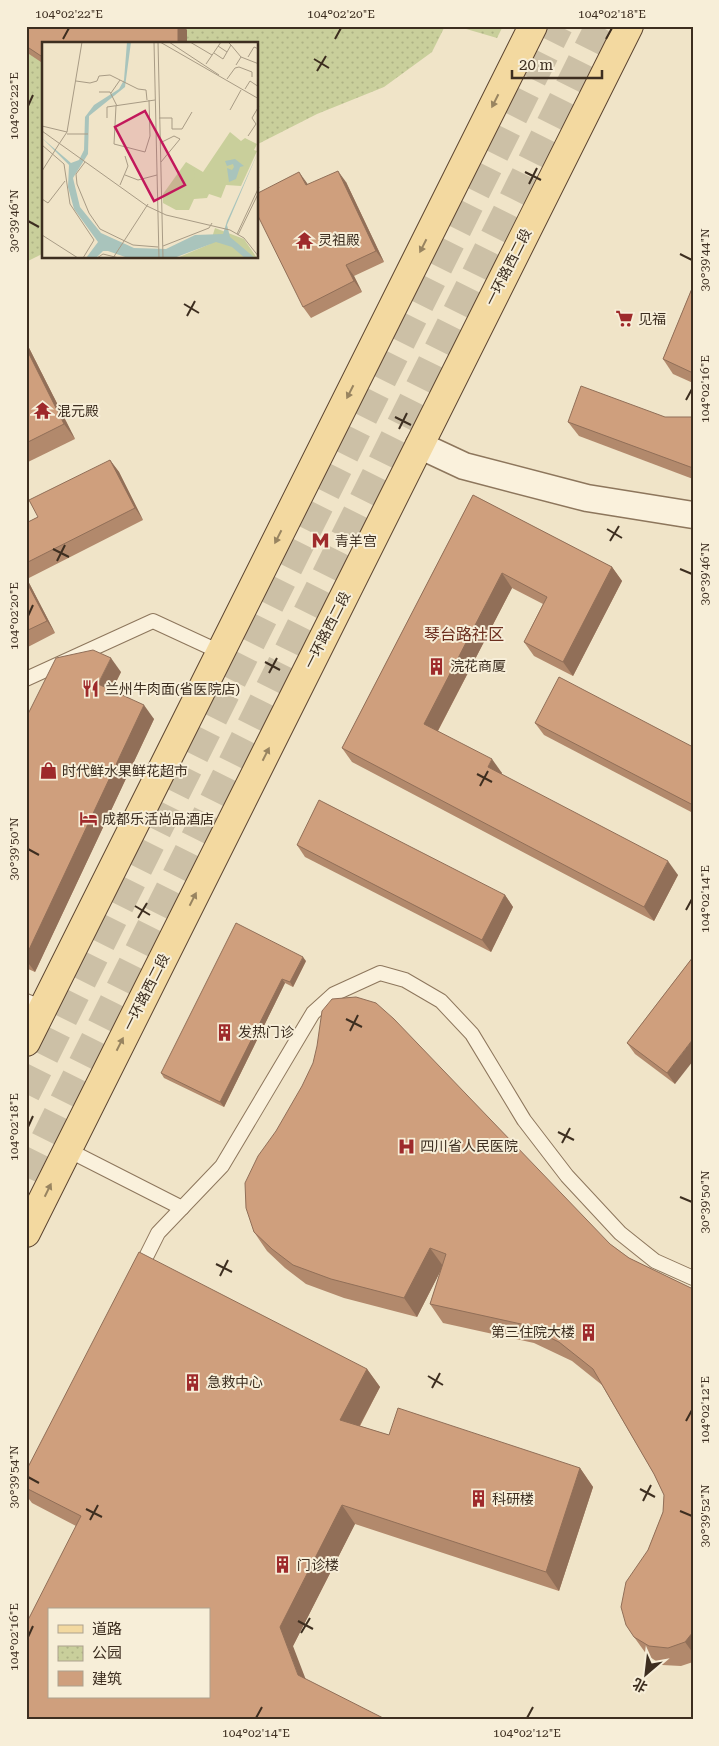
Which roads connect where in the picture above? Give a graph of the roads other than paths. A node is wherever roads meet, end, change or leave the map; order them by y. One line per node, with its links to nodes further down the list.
1 (533, 26): 5 (main road, one-way to 5)
2 (629, 26): 3 (main road, 一环路西二段)
3 (420, 445): 4 (street); 9 (main road, 一环路西二段, one-way to 3)
4 (693, 515)
5 (220, 652): 6 (lane); 7 (main road)
6 (26, 679)
7 (34, 1004): 8 (main road)
8 (26, 1042)
9 (68, 1150): 10 (lane); 11 (main road, 一环路西二段, one-way to 9)
10 (182, 1208): 12 (lane); 13 (lane)
11 (26, 1233)
12 (693, 1278)
13 (131, 1285)

